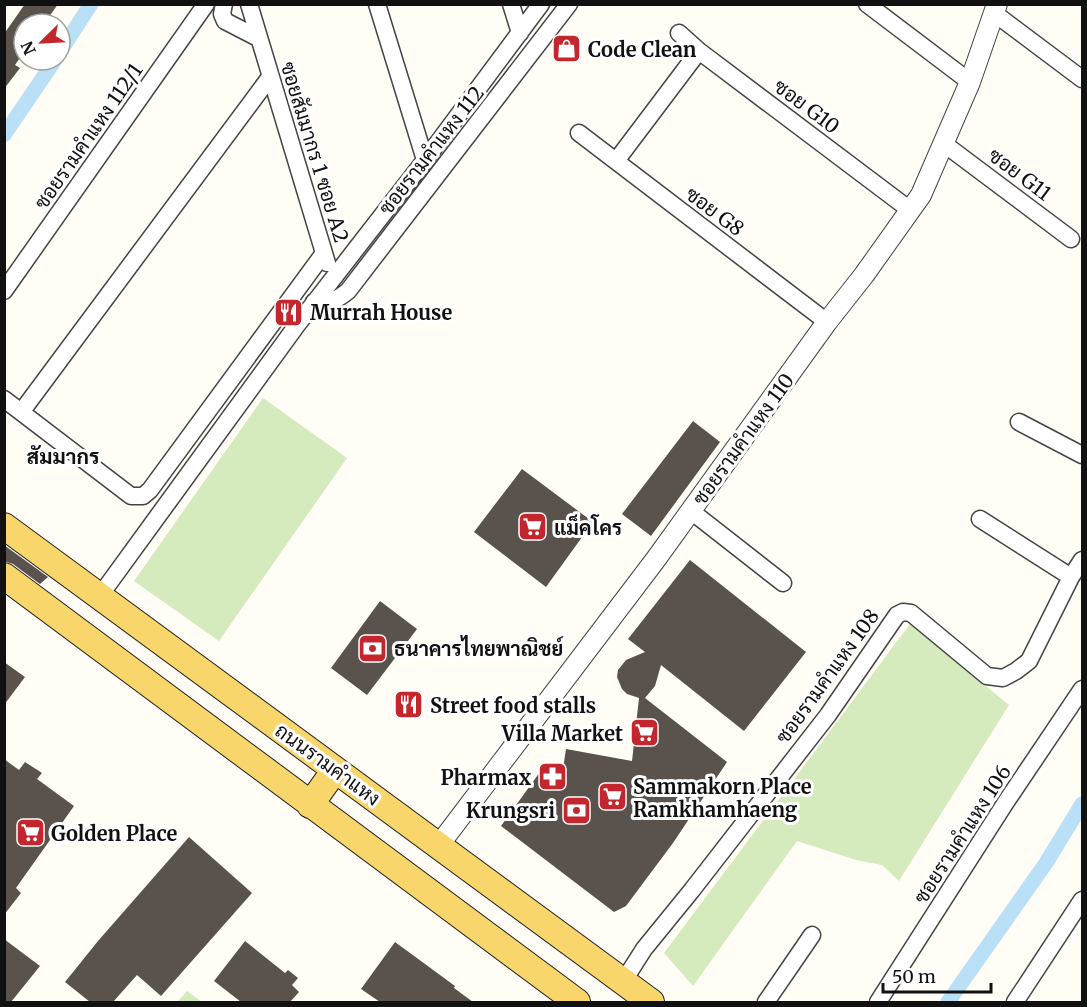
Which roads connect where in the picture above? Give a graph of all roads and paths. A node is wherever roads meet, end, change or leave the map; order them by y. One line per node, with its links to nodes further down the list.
1 (206, 4): 28 (street, ซอยรามคำแหง 112/1)
2 (224, 4): 13 (street)
3 (249, 4): 13 (street, ซอยสัมมากร 1 ซอย A2)
4 (377, 4): 20 (street)
5 (511, 4): 11 (street)
6 (568, 4): 10 (street, ซอยรามคำแหง 112)
7 (867, 4): 17 (street)
8 (539, 8): 10 (street); 11 (street, ซอยรามคำแหง 112)
9 (996, 9): 16 (street); 17 (street, ซอยรามคำแหง 110)
10 (555, 23): 23 (street, ซอยรามคำแหง 112)
11 (520, 33): 20 (street, ซอยรามคำแหง 112)
12 (679, 33): 14 (street, ซอย G10)
13 (258, 38): 15 (street, ซอยสัมมากร 1 ซอย A2)
14 (699, 51): 21 (street); 24 (street, ซอย G10)
15 (270, 77): 26 (street, ซอยสัมมากร 1 ซอย A2); 32 (street)
16 (1083, 79)
17 (970, 82): 19 (street, ซอยรามคำแหง 110)
18 (579, 133): 21 (street, ซอย G8)
19 (943, 143): 24 (street, ซอยรามคำแหง 110); 25 (street, ซอย G11)
20 (425, 160): 22 (street, ซอยรามคำแหง 112)
21 (616, 161): 30 (street, ซอย G8)
22 (406, 185): 23 (street); 27 (street, ซอยรามคำแหง 112)
23 (424, 195): 29 (street, ซอยรามคำแหง 112)
24 (910, 210): 30 (street, ซอยรามคำแหง 110)
25 (1071, 239)
26 (324, 254): 27 (street, ซอยสัมมากร 1 ซอย A2); 32 (street)
27 (332, 278): 29 (street, ซอยรามคำแหง 112)
28 (4, 291)
29 (314, 302): 42 (street, ซอยรามคำแหง 112)
30 (827, 322): 35 (street, ซอยรามคำแหง 110)
31 (4, 399): 32 (street)
32 (22, 411)
33 (1019, 422): 34 (street)
34 (1083, 454)
35 (691, 511): 41 (street); 46 (street, ซอยรามคำแหง 110)
36 (980, 519): 40 (street)
37 (4, 526): 42 (main road, ถนนรามคำแหง)
38 (1083, 560): 40 (street, ซอยรามคำแหง 108)
39 (4, 576): 45 (main road)
40 (1071, 577): 49 (street, ซอยรามคำแหง 108)
41 (783, 583)
42 (99, 597): 44 (main road, ถนนรามคำแหง)
43 (1083, 689): 53 (street, ซอยรามคําแหง 106)
44 (335, 770): 45 (main road); 46 (main road, ถนนรามคำแหง)
45 (310, 805): 50 (main road)
46 (439, 845): 49 (main road, ถนนรามคำแหง)
47 (1083, 900): 54 (street)
48 (813, 935): 52 (street)
49 (623, 982): 51 (main road, ถนนรามคำแหง)
50 (577, 1002)
51 (651, 1002)
52 (766, 1002)
53 (878, 1002)
54 (1015, 1002)

